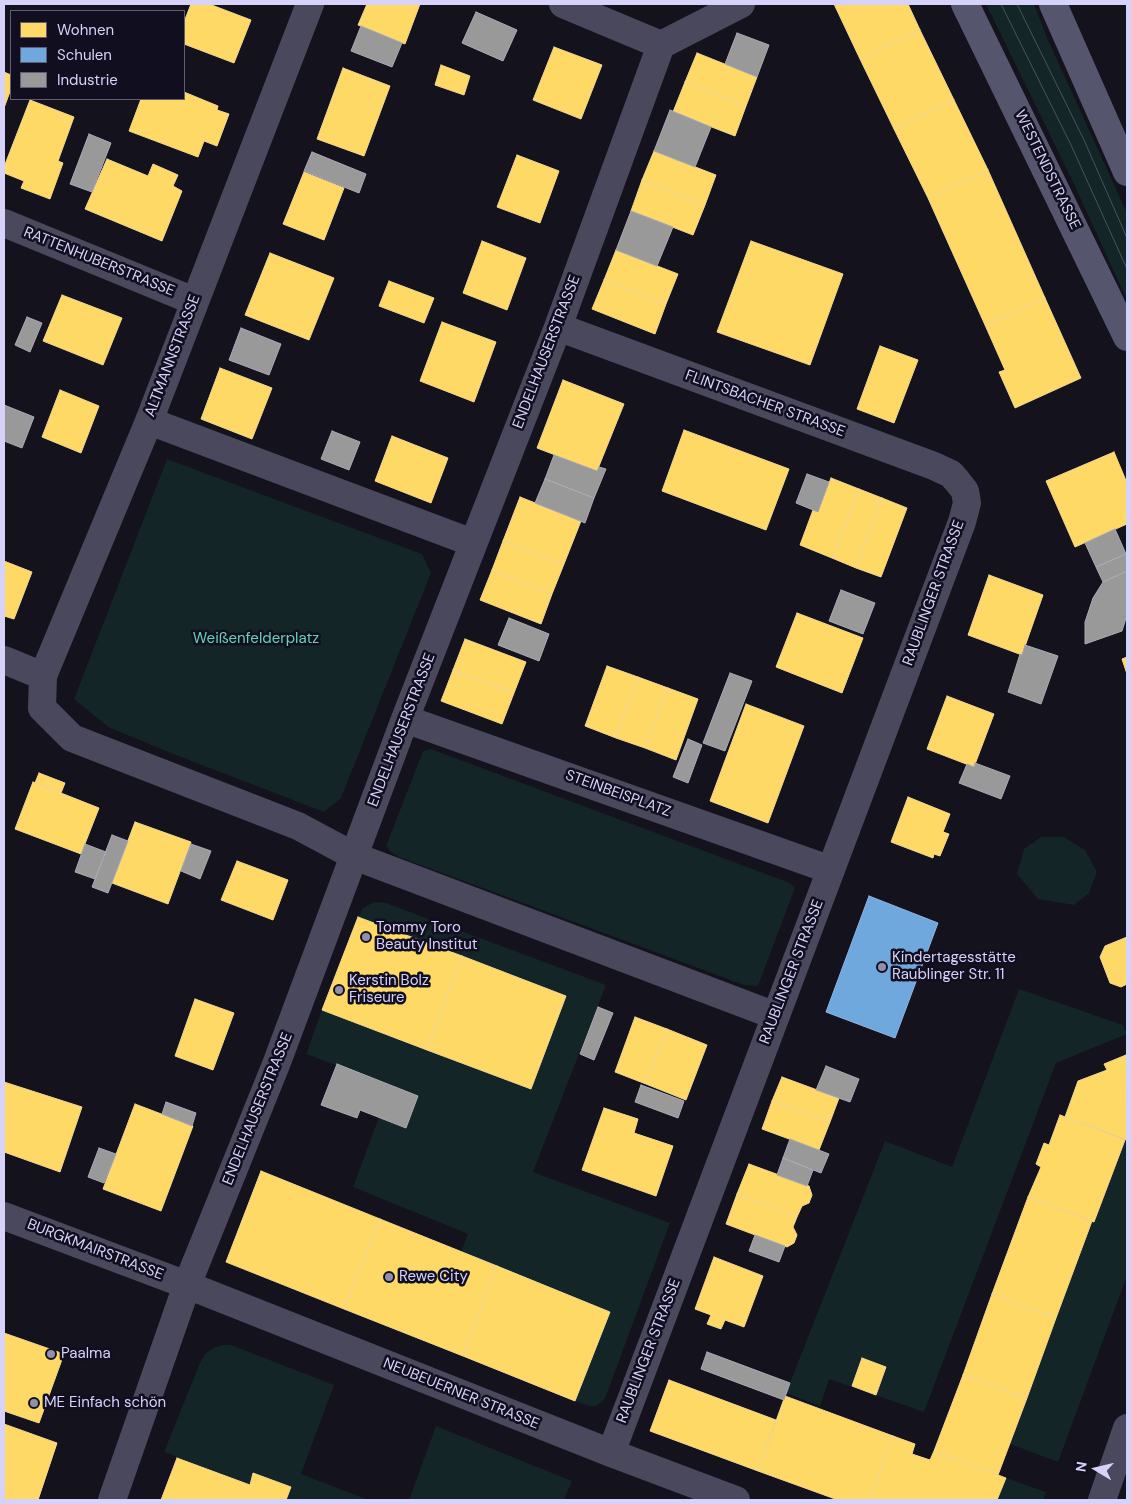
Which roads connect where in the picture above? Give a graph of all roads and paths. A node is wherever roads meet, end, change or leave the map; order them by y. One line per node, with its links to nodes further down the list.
1 (310, 4): 9 (street, ALTMANNSTRASSE)
2 (563, 4): 6 (street)
3 (741, 4): 6 (street)
4 (965, 4): 11 (main road, WESTENDSTRASSE)
5 (1053, 4): 7 (main road)
6 (661, 45): 10 (street, ENDELHAUSERSTRASSE)
7 (1127, 172)
8 (4, 223): 9 (street, RATTENHUBERSTRASSE)
9 (194, 301): 12 (street, ALTMANNSTRASSE)
10 (558, 327): 13 (street, FLINTSBACHER STRASSE); 14 (street, ENDELHAUSERSTRASSE)
11 (1127, 336)
12 (149, 421): 14 (street); 16 (street, ALTMANNSTRASSE)
13 (965, 491): 19 (street, RAUBLINGER STRASSE)
14 (474, 543): 17 (street, ENDELHAUSERSTRASSE)
15 (4, 660): 16 (street)
16 (43, 676): 18 (street, ALTMANNSTRASSE)
17 (405, 718): 18 (street, ENDELHAUSERSTRASSE); 19 (street, STEINBEISPLATZ)
18 (354, 856): 20 (street); 22 (street, ENDELHAUSERSTRASSE)
19 (831, 870): 20 (street, RAUBLINGER STRASSE)
20 (776, 1016): 24 (street, RAUBLINGER STRASSE)
21 (4, 1216): 22 (street, BURGKMAIRSTRASSE)
22 (187, 1285): 24 (street, NEUBEUERNER STRASSE); 25 (street, ENDELHAUSERSTRASSE)
23 (1127, 1428): 27 (street)
24 (611, 1453): 26 (street, NEUBEUERNER STRASSE)
25 (112, 1500)
26 (736, 1500)
27 (1102, 1500)

